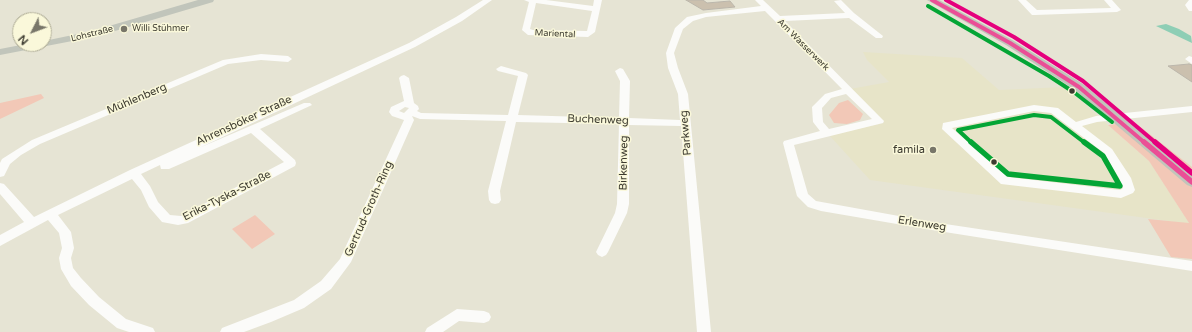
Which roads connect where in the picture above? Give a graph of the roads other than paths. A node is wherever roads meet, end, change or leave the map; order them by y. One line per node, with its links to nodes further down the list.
1 (209, 0): 17 (main road, Lohstraße)
2 (488, 0): 37 (street, Ahrensböker Straße)
3 (530, 0): 12 (street, Mariental); 12 (street, Mariental)
4 (598, 0): 12 (street, Mariental)
5 (759, 0): 11 (street, Am Wasserwerk)
6 (932, 0): 28 (main road)
7 (1022, 0): 8 (street)
8 (1108, 0)
9 (1192, 1): 13 (street)
10 (838, 2): 14 (street)
11 (766, 8): 15 (street, Am Wasserwerk); 32 (street, Parkweg)
12 (596, 9)
13 (1192, 9)
14 (851, 15): 15 (street); 16 (street)
15 (777, 19): 24 (street, Am Wasserwerk)
16 (880, 36)
17 (52, 42)
18 (12, 50): 19 (main road, Lohstraße)
19 (0, 52)
20 (288, 59): 36 (street, Mühlenberg)
21 (501, 68): 29 (street)
22 (620, 71): 30 (street, Birkenweg)
23 (404, 78): 27 (street, Gertrud-Groth-Ring)
24 (849, 90): 31 (street, Am Wasserwerk); 35 (street)
25 (308, 105): 34 (street, Ahrensböker Straße)
26 (1192, 109): 28 (street)
27 (409, 111): 29 (street); 48 (street, Gertrud-Groth-Ring)
28 (1116, 116): 33 (street); 38 (main road)
29 (511, 118): 30 (street, Buchenweg); 40 (street)
30 (625, 121): 32 (street, Buchenweg); 44 (street, Birkenweg)
31 (879, 121): 35 (street, Erlenweg)
32 (685, 123): 50 (street, Parkweg)
33 (1075, 125): 33 (street)
34 (253, 129): 37 (street, Ahrensböker Straße); 37 (street, Erika-Tyska-Straße)
35 (827, 133): 45 (street, Erlenweg)
36 (0, 173)
37 (135, 175): 41 (street, Ahrensböker Straße)
38 (1192, 182)
39 (0, 187): 42 (street)
40 (495, 200)
41 (50, 214): 42 (street, Ahrensböker Straße); 47 (street)
42 (32, 223): 43 (street, Ahrensböker Straße)
43 (0, 241)
44 (602, 252)
45 (1192, 266)
46 (484, 317): 49 (street)
47 (148, 332)
48 (227, 332)
49 (432, 332)
50 (704, 332)

